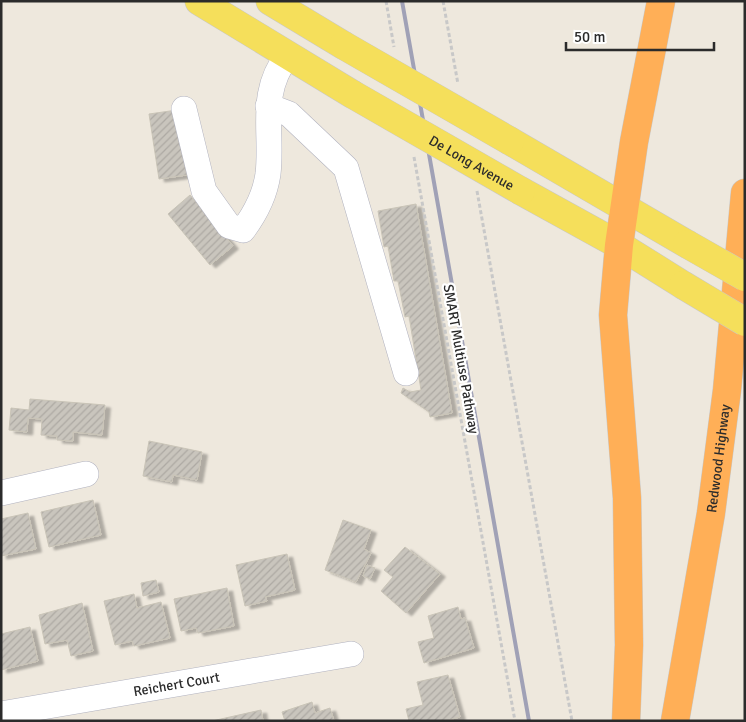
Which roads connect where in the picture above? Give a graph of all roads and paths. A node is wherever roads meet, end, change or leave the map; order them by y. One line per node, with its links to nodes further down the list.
1 (199, 1): 7 (main road, De Long Avenue)
2 (270, 1): 14 (main road, bridge)
3 (386, 1): 6 (path)
4 (443, 1): 8 (path)
5 (661, 1): 14 (highway)
6 (394, 50)
7 (288, 55): 9 (street); 15 (main road, De Long Avenue, bridge)
8 (458, 89)
9 (268, 106): 10 (street); 18 (street)
10 (184, 109)
11 (412, 147): 23 (path, SMART Multiuse Pathway)
12 (476, 186): 24 (path)
13 (745, 192): 26 (highway, Redwood Highway)
14 (625, 209): 15 (highway); 16 (main road, bridge)
15 (619, 245): 17 (main road, De Long Avenue, bridge); 25 (highway)
16 (745, 277)
17 (745, 322)
18 (406, 373)
19 (86, 474): 20 (street)
20 (1, 493)
21 (350, 654): 22 (street, Reichert Court)
22 (1, 714)
23 (515, 721)
24 (572, 721)
25 (626, 721)
26 (675, 721)

